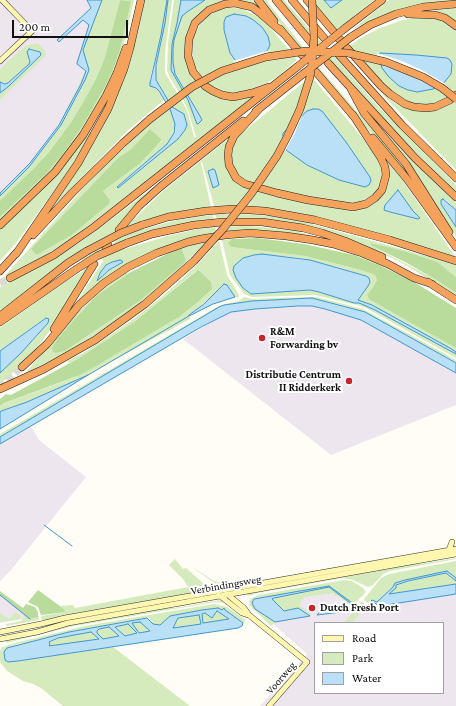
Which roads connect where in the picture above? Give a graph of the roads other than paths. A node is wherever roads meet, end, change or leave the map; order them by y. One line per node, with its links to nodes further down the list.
1 (2, 0): 18 (street)
2 (258, 0): 13 (highway)
3 (276, 0): 14 (highway)
4 (293, 0): 15 (highway)
5 (307, 0): 12 (highway)
6 (312, 0): 42 (highway, bridge)
7 (382, 0): 15 (highway, bridge)
8 (141, 2): 29 (highway); 33 (highway)
9 (456, 4): 10 (highway)
10 (396, 14): 11 (highway); 15 (highway, bridge)
11 (456, 26)
12 (333, 31)
13 (283, 33): 17 (highway); 21 (highway)
14 (314, 46)
15 (331, 46): 21 (highway, bridge); 25 (highway, bridge); 27 (highway)
16 (347, 48): 23 (highway)
17 (302, 55)
18 (0, 61)
19 (328, 63): 22 (highway)
20 (316, 72): 26 (highway)
21 (275, 84): 37 (highway)
22 (351, 89): 28 (highway); 31 (highway)
23 (456, 95)
24 (456, 99): 33 (highway, bridge)
25 (259, 109): 26 (highway); 30 (highway)
26 (353, 115): 32 (highway)
27 (456, 178)
28 (456, 197)
29 (0, 225)
30 (119, 230)
31 (456, 244)
32 (456, 247)
33 (16, 254): 36 (highway)
34 (456, 261): 40 (highway, bridge)
35 (94, 264): 38 (highway, bridge)
36 (0, 271)
37 (10, 278)
38 (432, 284): 39 (highway); 41 (highway, bridge)
39 (456, 300)
40 (0, 316)
41 (0, 322)
42 (0, 389)
43 (452, 542): 45 (street)
44 (456, 549): 45 (street, Verbindingsweg)
45 (450, 550): 48 (street, Verbindingsweg)
46 (456, 554): 51 (street, Verbindingsweg)
47 (208, 586): 50 (street)
48 (223, 591): 49 (street, Verbindingsweg); 52 (street)
49 (215, 592): 50 (street, Verbindingsweg); 53 (street)
50 (205, 593): 56 (street, Verbindingsweg)
51 (240, 593): 52 (street, Verbindingsweg); 54 (street)
52 (229, 595): 53 (street, Verbindingsweg); 54 (street)
53 (220, 596): 55 (street); 57 (street, Verbindingsweg)
54 (238, 602): 55 (street)
55 (249, 615): 58 (street, Voorweg)
56 (0, 632)
57 (0, 639)
58 (269, 706)

